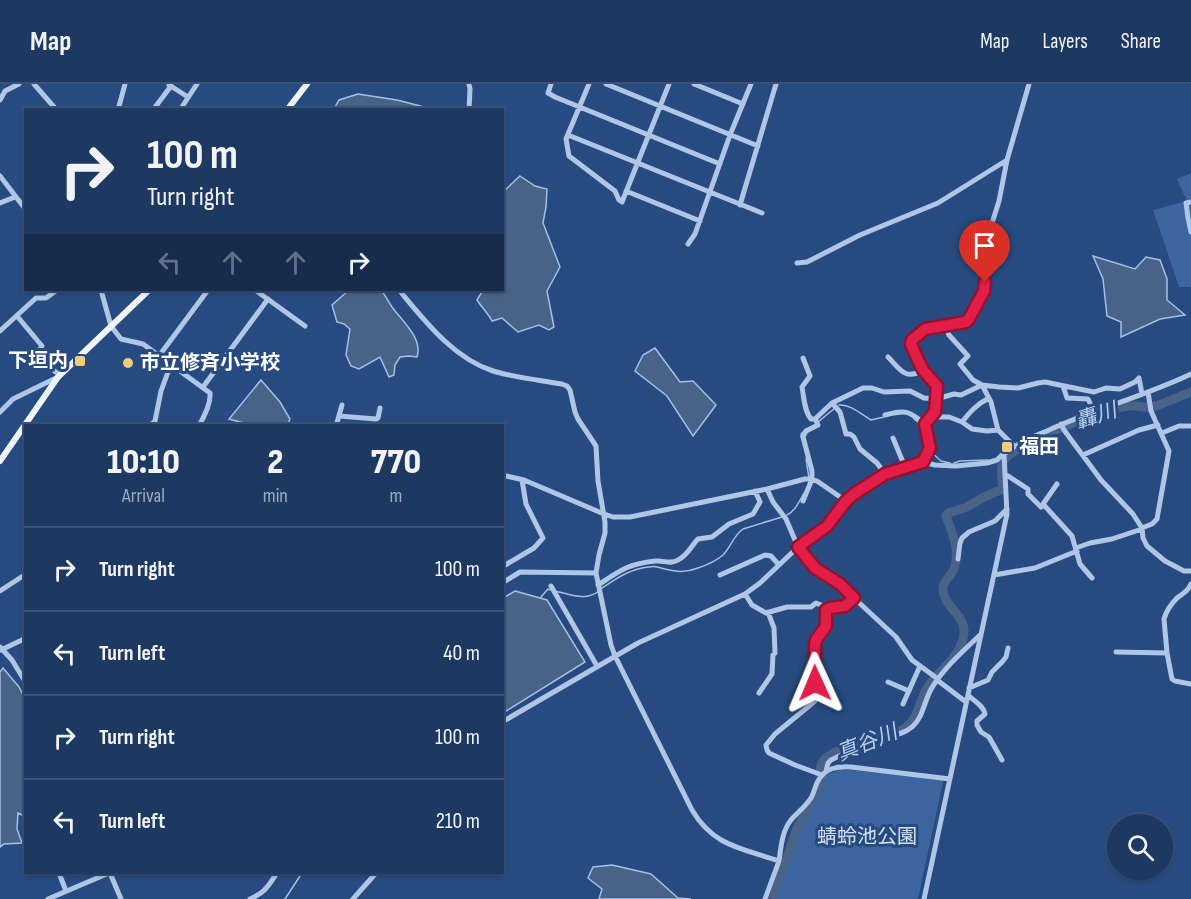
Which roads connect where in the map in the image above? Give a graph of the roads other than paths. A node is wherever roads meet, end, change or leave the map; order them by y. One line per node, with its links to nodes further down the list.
1 (19, 84): 18 (street)
2 (34, 84): 22 (street)
3 (117, 84): 16 (street)
4 (197, 84): 17 (street)
5 (306, 84): 26 (main road)
6 (469, 84): 27 (street)
7 (551, 84): 20 (street)
8 (589, 84): 20 (street)
9 (606, 84): 21 (street)
10 (669, 84): 21 (street)
11 (694, 84): 19 (street)
12 (751, 84): 19 (street)
13 (776, 84): 31 (street)
14 (1029, 84): 32 (street)
15 (169, 85): 17 (street); 24 (street)
16 (124, 87): 23 (street)
17 (188, 97): 25 (street)
18 (0, 100)
19 (743, 104): 30 (street)
20 (580, 107): 28 (street); 29 (street)
21 (660, 107): 29 (street); 30 (street)
22 (54, 108)
23 (119, 108)
24 (154, 108)
25 (181, 108)
26 (288, 108)
27 (469, 108)
28 (568, 135): 33 (street); 36 (street)
29 (649, 135): 33 (street); 34 (street)
30 (730, 135): 31 (street); 34 (street)
31 (758, 146): 42 (street)
32 (1007, 160): 48 (street); 57 (street)
33 (637, 163): 36 (street); 37 (street)
34 (720, 164): 37 (street)
35 (0, 176): 39 (street)
36 (626, 191): 45 (street)
37 (710, 192): 42 (street); 45 (street)
38 (24, 195): 39 (street)
39 (16, 197): 41 (street); 43 (street)
40 (1191, 202): 46 (street)
41 (0, 203)
42 (740, 205): 44 (street)
43 (24, 207)
44 (762, 213)
45 (700, 221): 47 (street)
46 (1191, 232)
47 (688, 244)
48 (796, 263)
49 (56, 291): 56 (street)
50 (101, 291): 58 (street)
51 (148, 291): 58 (main road)
52 (207, 291): 61 (street)
53 (256, 291): 55 (street)
54 (400, 291): 114 (street)
55 (268, 299): 59 (street); 70 (street)
56 (17, 316): 60 (street); 67 (street)
57 (945, 325): 65 (street); 68 (street)
58 (111, 326): 61 (street); 67 (main road)
59 (304, 326)
60 (0, 331)
61 (159, 356): 64 (street)
62 (888, 357): 65 (street)
63 (803, 358): 82 (street)
64 (171, 364): 70 (street); 85 (street)
65 (923, 370): 73 (street)
66 (1191, 374): 71 (street)
67 (59, 376): 78 (street); 84 (main road)
68 (982, 385): 69 (street); 72 (street); 73 (street)
69 (1063, 386): 71 (street); 77 (street)
70 (203, 387): 86 (street)
71 (1145, 393): 77 (street); 90 (street)
72 (988, 398): 83 (street); 93 (street)
73 (936, 399): 74 (street); 81 (street)
74 (832, 404): 82 (street); 102 (street)
75 (342, 405): 80 (street)
76 (380, 408): 80 (street)
77 (1094, 411): 89 (street)
78 (0, 412)
79 (885, 415): 88 (street)
80 (339, 416): 87 (street)
81 (931, 417): 83 (street); 88 (street)
82 (815, 419): 105 (street)
83 (962, 422): 93 (street)
84 (28, 424)
85 (152, 424)
86 (200, 424)
87 (337, 424)
88 (925, 424): 100 (street)
89 (1061, 424): 96 (street); 97 (street)
90 (1158, 424): 94 (street); 97 (street)
91 (1191, 426): 94 (street)
92 (24, 429): 99 (main road)
93 (998, 430): 96 (street)
94 (1162, 433): 115 (street)
95 (893, 438): 101 (street)
96 (1014, 446): 98 (street)
97 (1083, 455): 115 (street)
98 (1004, 456): 100 (street); 103 (street)
99 (0, 461)
100 (923, 462): 101 (street)
101 (905, 467): 102 (street)
102 (885, 474): 111 (street)
103 (1005, 474): 112 (street); 113 (street)
104 (504, 476): 106 (street)
105 (812, 479): 108 (street); 110 (street); 111 (street)
106 (522, 480): 114 (street); 120 (street)
107 (1057, 484): 112 (street)
108 (767, 489): 109 (street); 116 (street)
109 (755, 491): 114 (street); 130 (street)
110 (803, 501)
111 (846, 501): 116 (street)
112 (1043, 504): 117 (street)
113 (1007, 509): 118 (street); 125 (street)
114 (604, 514): 122 (street)
115 (1142, 528): 117 (street); 121 (street)
116 (798, 547): 119 (street); 134 (street)
117 (1077, 550): 125 (street); 126 (street)
118 (958, 559)
119 (779, 565): 124 (street); 133 (street)
120 (504, 566)
121 (1188, 571): 127 (street)
122 (596, 573): 128 (street); 130 (street)
123 (24, 575): 132 (street)
124 (720, 575)
125 (994, 575): 137 (street)
126 (1092, 578)
127 (1191, 578)
128 (504, 582)
129 (1191, 584): 142 (street)
130 (598, 585): 143 (street)
131 (551, 586): 144 (street)
132 (0, 591)
133 (745, 594): 136 (street); 143 (street)
134 (854, 598): 135 (street); 145 (street)
135 (828, 608): 136 (street); 157 (street)
136 (768, 612): 152 (street)
137 (981, 634): 146 (street); 151 (street)
138 (24, 639): 140 (street)
139 (1008, 648): 151 (street)
140 (1, 649): 147 (street)
141 (1116, 652): 142 (street)
142 (1167, 653): 149 (street)
143 (615, 656): 144 (street); 159 (street)
144 (597, 666): 155 (street)
145 (921, 666): 146 (street); 150 (street)
146 (938, 679): 153 (street); 157 (street)
147 (24, 680)
148 (888, 682): 150 (street)
149 (1191, 684)
150 (909, 691): 154 (street)
151 (969, 691): 153 (street); 156 (street)
152 (759, 693)
153 (966, 702): 158 (street)
154 (903, 704)
155 (504, 721)
156 (1002, 760)
157 (824, 773): 158 (street); 159 (street)
158 (950, 779): 171 (street)
159 (779, 861): 170 (street)
160 (59, 874): 165 (street)
161 (107, 874): 165 (street)
162 (109, 874): 167 (street)
163 (276, 874): 168 (street)
164 (375, 874): 169 (street)
165 (66, 891): 166 (street)
166 (48, 899)
167 (121, 899)
168 (250, 899)
169 (353, 899)
170 (765, 899)
171 (924, 899)

